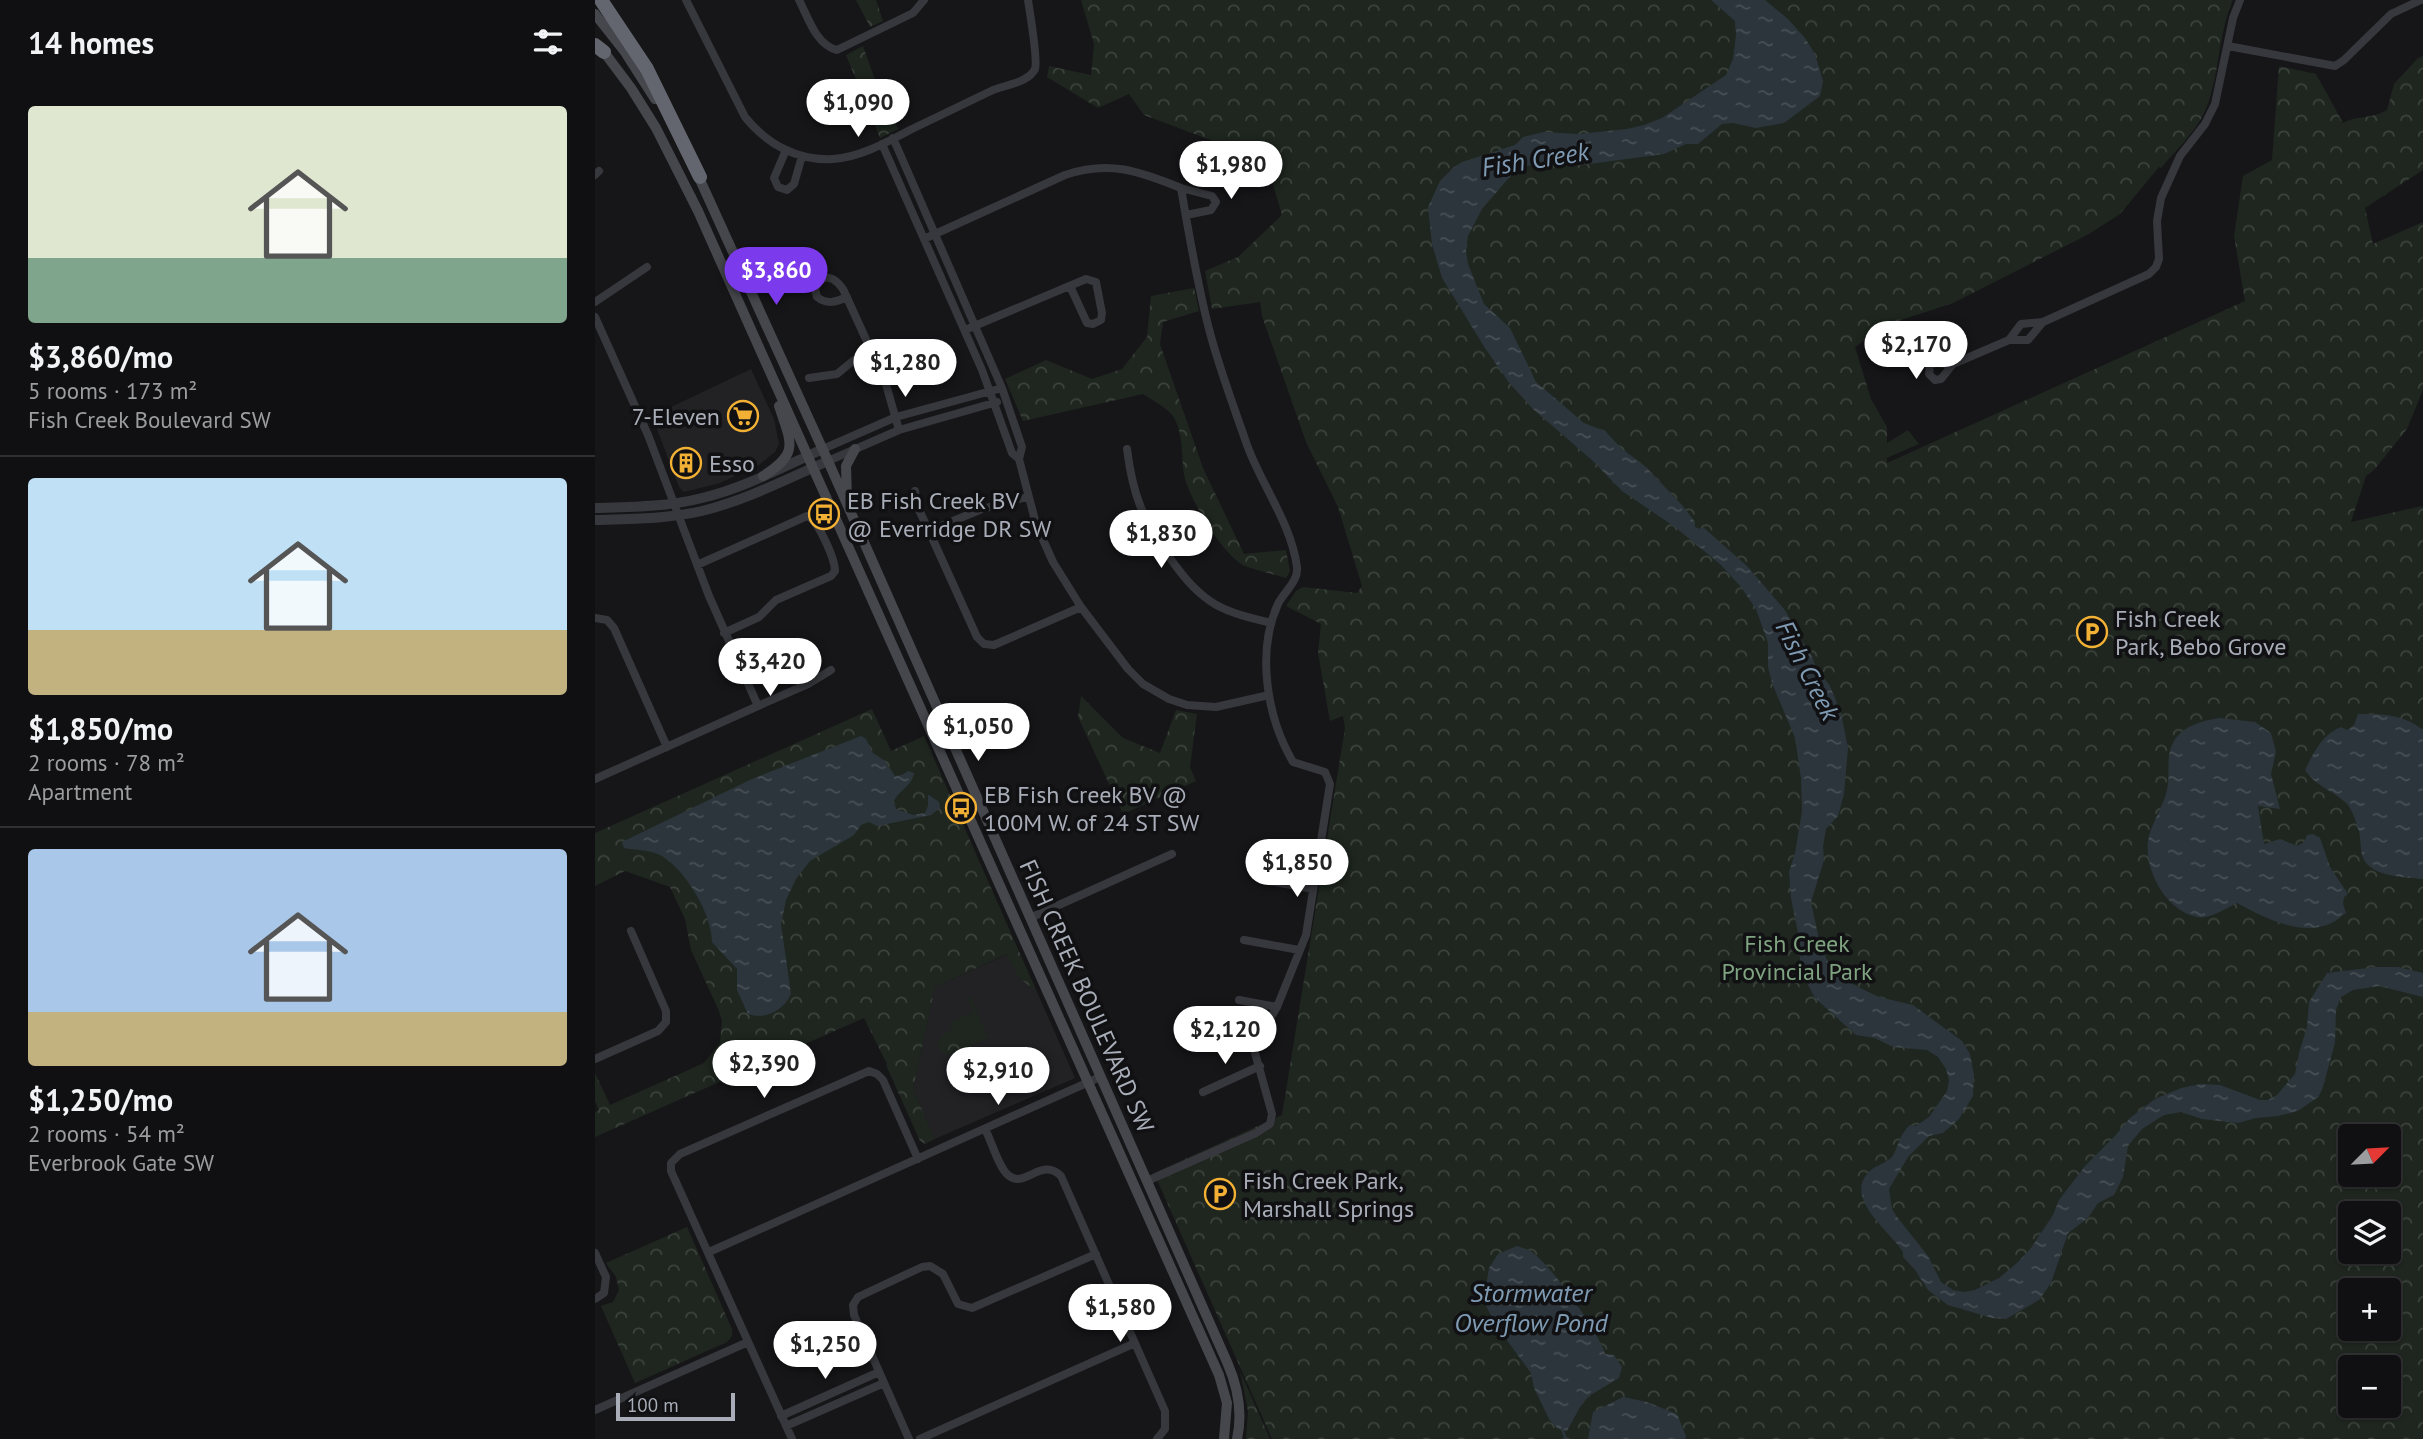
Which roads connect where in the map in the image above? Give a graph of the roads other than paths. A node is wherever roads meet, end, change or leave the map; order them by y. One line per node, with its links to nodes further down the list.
1 (601, 0): 15 (highway)
2 (685, 0): 13 (street)
3 (799, 0): 4 (street)
4 (924, 0)
5 (1028, 0): 11 (street)
6 (2240, 0): 10 (street)
7 (2421, 0): 10 (street)
8 (595, 14): 15 (main road, FISH CREEK BOULEVARD SW)
9 (598, 46): 30 (main road, FISH CREEK BOULEVARD SW)
10 (2228, 46): 25 (street)
11 (893, 138): 12 (street); 18 (street)
12 (881, 144): 14 (street); 19 (street)
13 (786, 150): 14 (street); 14 (street)
14 (803, 156)
15 (700, 177): 39 (main road, FISH CREEK BOULEVARD SW)
16 (1181, 188): 17 (street); 17 (street); 18 (street)
17 (1186, 215): 58 (street)
18 (936, 234): 19 (street); 26 (street)
19 (924, 239): 27 (street)
20 (646, 267): 23 (street)
21 (1070, 286): 21 (street); 26 (street)
22 (847, 297): 29 (street)
23 (595, 302)
24 (595, 317): 49 (street)
25 (2043, 322): 28 (street); 28 (street)
26 (976, 325): 27 (street); 33 (street)
27 (965, 330): 34 (street)
28 (2009, 340): 31 (street)
29 (871, 352): 32 (street); 37 (street)
30 (766, 360): 42 (main road, FISH CREEK BOULEVARD SW); 46 (main road)
31 (1953, 364)
32 (809, 378)
33 (1002, 388): 34 (street); 35 (street)
34 (990, 391): 36 (street); 37 (street)
35 (1007, 400): 36 (street); 43 (street)
36 (994, 403): 38 (street); 43 (street)
37 (896, 417): 38 (street); 39 (street)
38 (899, 430): 40 (street)
39 (823, 449): 42 (street); 44 (main road, FISH CREEK BOULEVARD SW)
40 (855, 449): 44 (street); 50 (main road)
41 (1127, 449): 58 (street)
42 (807, 456): 45 (main road, FISH CREEK BOULEVARD SW); 46 (street)
43 (1019, 459): 48 (street)
44 (828, 461): 45 (street); 50 (main road, FISH CREEK BOULEVARD SW)
45 (813, 468): 52 (street); 65 (main road, FISH CREEK BOULEVARD SW)
46 (763, 476): 49 (street)
47 (915, 491): 54 (street)
48 (1027, 497): 54 (street); 56 (street)
49 (675, 503): 51 (street); 52 (street)
50 (847, 505): 64 (main road, FISH CREEK BOULEVARD SW)
51 (595, 508)
52 (680, 515): 53 (street); 55 (street)
53 (595, 520)
54 (929, 531): 56 (street)
55 (697, 565): 59 (street); 59 (street)
56 (1081, 607): 61 (street)
57 (595, 618): 63 (street)
58 (1271, 623): 61 (street)
59 (724, 633): 62 (street)
60 (831, 670): 62 (street)
61 (1269, 695): 68 (street)
62 (758, 706): 63 (street)
63 (667, 747): 66 (street)
64 (964, 771): 65 (street); 70 (main road, FISH CREEK BOULEVARD SW)
65 (952, 776): 79 (main road, FISH CREEK BOULEVARD SW)
66 (595, 779)
67 (1172, 854): 70 (street)
68 (1318, 861): 69 (street); 69 (street)
69 (1313, 889): 73 (street)
70 (1030, 918): 78 (main road, FISH CREEK BOULEVARD SW)
71 (631, 931): 76 (street)
72 (1244, 940): 73 (street)
73 (1299, 950): 75 (street)
74 (1238, 1000): 75 (street)
75 (1277, 1007): 77 (street)
76 (595, 1059)
77 (1260, 1066): 80 (street); 83 (street)
78 (1100, 1077): 79 (street); 83 (main road, FISH CREEK BOULEVARD SW)
79 (1089, 1082): 81 (street); 99 (main road, FISH CREEK BOULEVARD SW)
80 (1203, 1092)
81 (985, 1129): 82 (street); 86 (street)
82 (918, 1159): 84 (street); 84 (street)
83 (1147, 1181): 100 (main road, FISH CREEK BOULEVARD SW)
84 (709, 1252): 88 (street)
85 (595, 1253): 87 (street)
86 (1096, 1254): 89 (street); 90 (street)
87 (595, 1299)
88 (748, 1342): 92 (street); 93 (street)
89 (1135, 1343): 97 (street); 98 (street)
90 (879, 1372): 91 (street); 93 (street)
91 (884, 1383): 94 (street); 96 (street)
92 (595, 1410)
93 (781, 1416): 94 (street)
94 (786, 1426): 95 (street)
95 (792, 1439)
96 (909, 1439)
97 (920, 1439)
98 (1157, 1439)
99 (1224, 1439)
100 (1237, 1439)

